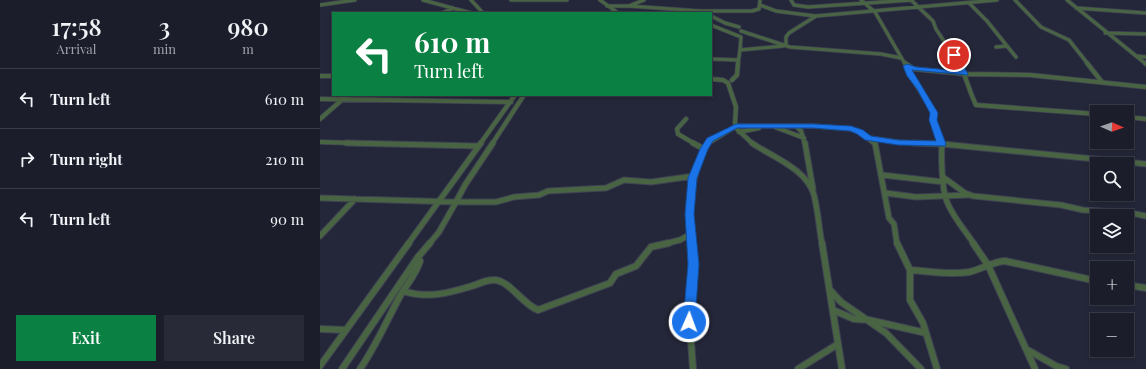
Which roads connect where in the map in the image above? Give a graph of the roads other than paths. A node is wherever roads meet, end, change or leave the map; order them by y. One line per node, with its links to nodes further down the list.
1 (355, 0): 24 (street)
2 (423, 0): 18 (street)
3 (472, 0): 38 (street)
4 (511, 0): 19 (street)
5 (567, 0): 19 (street)
6 (600, 0): 26 (street)
7 (644, 0): 27 (street)
8 (760, 0): 25 (street)
9 (791, 0): 28 (street)
10 (826, 0): 29 (street)
11 (861, 0): 23 (street)
12 (899, 0): 13 (street); 20 (street)
13 (912, 0): 30 (street)
14 (958, 0): 21 (street)
15 (997, 0): 22 (street)
16 (1015, 0): 66 (street)
17 (1067, 0): 33 (street)
18 (428, 1): 31 (street)
19 (548, 1)
20 (893, 1): 23 (street); 32 (street)
21 (961, 3): 22 (street); 30 (street)
22 (970, 3): 50 (street)
23 (865, 4): 29 (street); 34 (street)
24 (321, 5)
25 (760, 5): 35 (street); 43 (street)
26 (608, 6): 27 (street); 39 (street)
27 (629, 6): 35 (street)
28 (798, 6): 29 (street); 43 (street)
29 (834, 6): 40 (street)
30 (919, 7): 32 (street); 61 (street)
31 (453, 8): 36 (street); 37 (street)
32 (900, 8): 34 (street)
33 (1075, 8): 41 (street); 47 (street)
34 (873, 10): 40 (street); 56 (street)
35 (700, 11)
36 (444, 12)
37 (464, 12)
38 (482, 12)
39 (617, 12)
40 (847, 13): 43 (street)
41 (1146, 13)
42 (712, 16): 45 (street)
43 (816, 16): 49 (street)
44 (712, 25): 52 (street)
45 (739, 27)
46 (740, 31): 49 (street)
47 (1105, 33): 48 (street); 53 (street)
48 (1146, 34)
49 (785, 45): 52 (street); 56 (street)
50 (1007, 46): 51 (street); 54 (street)
51 (996, 47)
52 (740, 50): 58 (street)
53 (1135, 56): 55 (street); 59 (street)
54 (1016, 57)
55 (1146, 57)
56 (901, 58): 60 (street)
57 (712, 59): 58 (street)
58 (738, 60): 65 (street)
59 (1146, 64)
60 (907, 66): 61 (street); 86 (street)
61 (965, 74): 66 (street); 74 (street)
62 (320, 76): 63 (street)
63 (332, 76)
64 (712, 79): 79 (street)
65 (732, 80)
66 (1102, 82): 67 (street)
67 (1146, 87)
68 (514, 96): 72 (street)
69 (523, 96): 73 (street)
70 (339, 98): 71 (street); 72 (street); 76 (street)
71 (320, 99)
72 (510, 102): 73 (street); 87 (street)
73 (519, 102): 100 (street)
74 (1090, 113)
75 (1134, 118): 78 (street)
76 (320, 119)
77 (686, 119): 88 (street)
78 (1146, 119)
79 (736, 126): 80 (street); 82 (street); 88 (street)
80 (773, 126): 81 (street); 82 (street); 83 (street)
81 (796, 126): 83 (street); 84 (street)
82 (739, 132): 94 (street)
83 (804, 138): 94 (street)
84 (868, 138): 86 (street); 90 (street)
85 (320, 142): 87 (street)
86 (942, 144): 89 (street); 92 (street)
87 (478, 146): 99 (street)
88 (704, 149): 91 (street)
89 (1146, 164)
90 (882, 175): 92 (street); 93 (street)
91 (694, 176): 100 (street); 102 (street)
92 (944, 179): 95 (street); 96 (street)
93 (885, 193): 96 (street); 106 (street)
94 (814, 194): 110 (street)
95 (969, 195): 96 (street); 101 (street)
96 (946, 197): 105 (street)
97 (320, 198): 98 (street)
98 (354, 199): 99 (street); 103 (street)
99 (439, 201): 100 (street); 115 (street)
100 (456, 202): 104 (street)
101 (1146, 216)
102 (691, 234): 111 (street); 122 (street)
103 (320, 236)
104 (418, 257): 111 (street); 120 (street)
105 (988, 265): 106 (street); 107 (street); 118 (street)
106 (910, 270): 116 (street)
107 (1090, 279)
108 (1134, 286): 109 (street)
109 (1146, 288)
110 (830, 291): 112 (street); 113 (street)
111 (403, 292): 121 (street)
112 (833, 310): 113 (street); 117 (street)
113 (866, 320): 116 (street); 125 (street)
114 (320, 328): 115 (street)
115 (346, 330): 119 (street)
116 (926, 333): 126 (street)
117 (838, 344): 123 (street); 124 (street)
118 (1025, 348): 127 (street); 128 (street)
119 (320, 366)
120 (342, 369)
121 (360, 369)
122 (693, 369)
123 (798, 369)
124 (842, 369)
125 (921, 369)
126 (936, 369)
127 (1036, 369)
128 (1066, 369)

